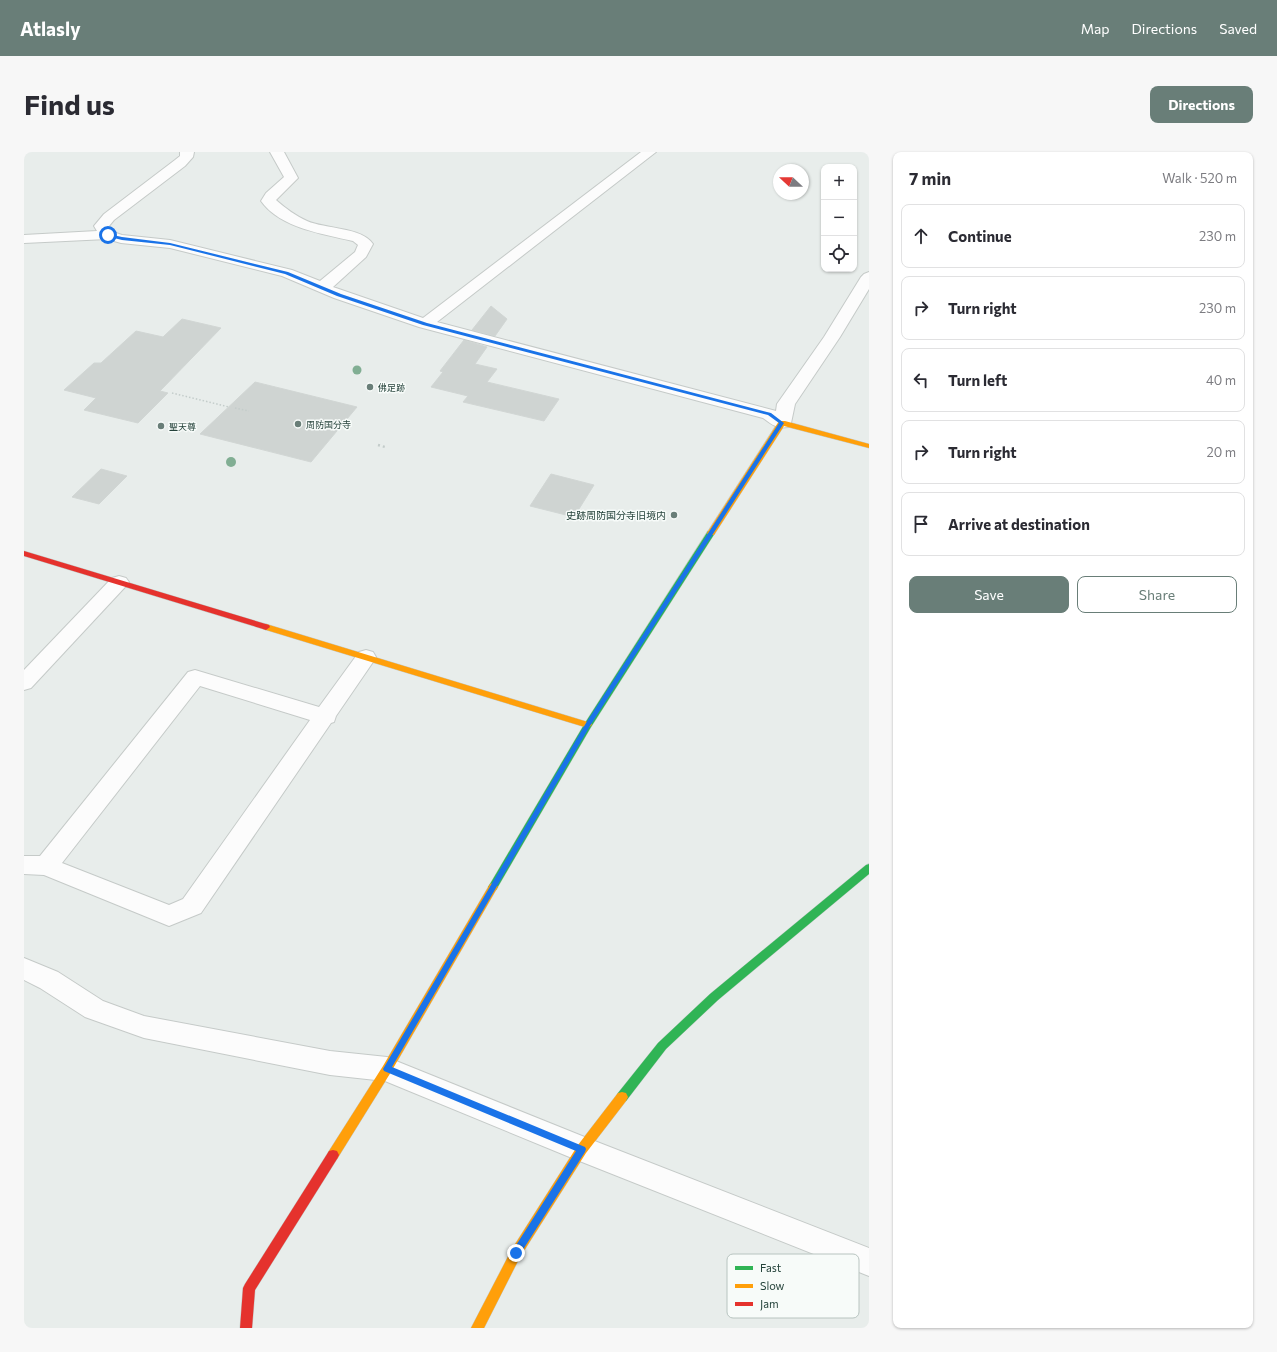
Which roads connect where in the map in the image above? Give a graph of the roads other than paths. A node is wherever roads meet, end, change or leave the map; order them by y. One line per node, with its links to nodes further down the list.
1 (187, 152): 4 (street)
2 (277, 152): 7 (street)
3 (649, 152): 8 (street)
4 (108, 235): 5 (street); 7 (street)
5 (24, 239)
6 (869, 277): 9 (street)
7 (323, 287): 8 (street)
8 (425, 324): 9 (street)
9 (782, 423): 10 (street); 16 (street)
10 (869, 446)
11 (24, 553): 12 (street)
12 (119, 582): 13 (street); 14 (street)
13 (366, 657): 15 (street); 16 (street)
14 (24, 683)
15 (326, 717): 17 (street); 17 (street)
16 (588, 724): 20 (street)
17 (35, 866)
18 (869, 868): 21 (street)
19 (24, 969): 20 (street)
20 (387, 1069): 21 (street); 25 (street)
21 (582, 1149): 22 (street); 26 (street)
22 (849, 1254)
23 (859, 1258): 24 (street)
24 (869, 1262)
25 (246, 1328)
26 (477, 1328)

